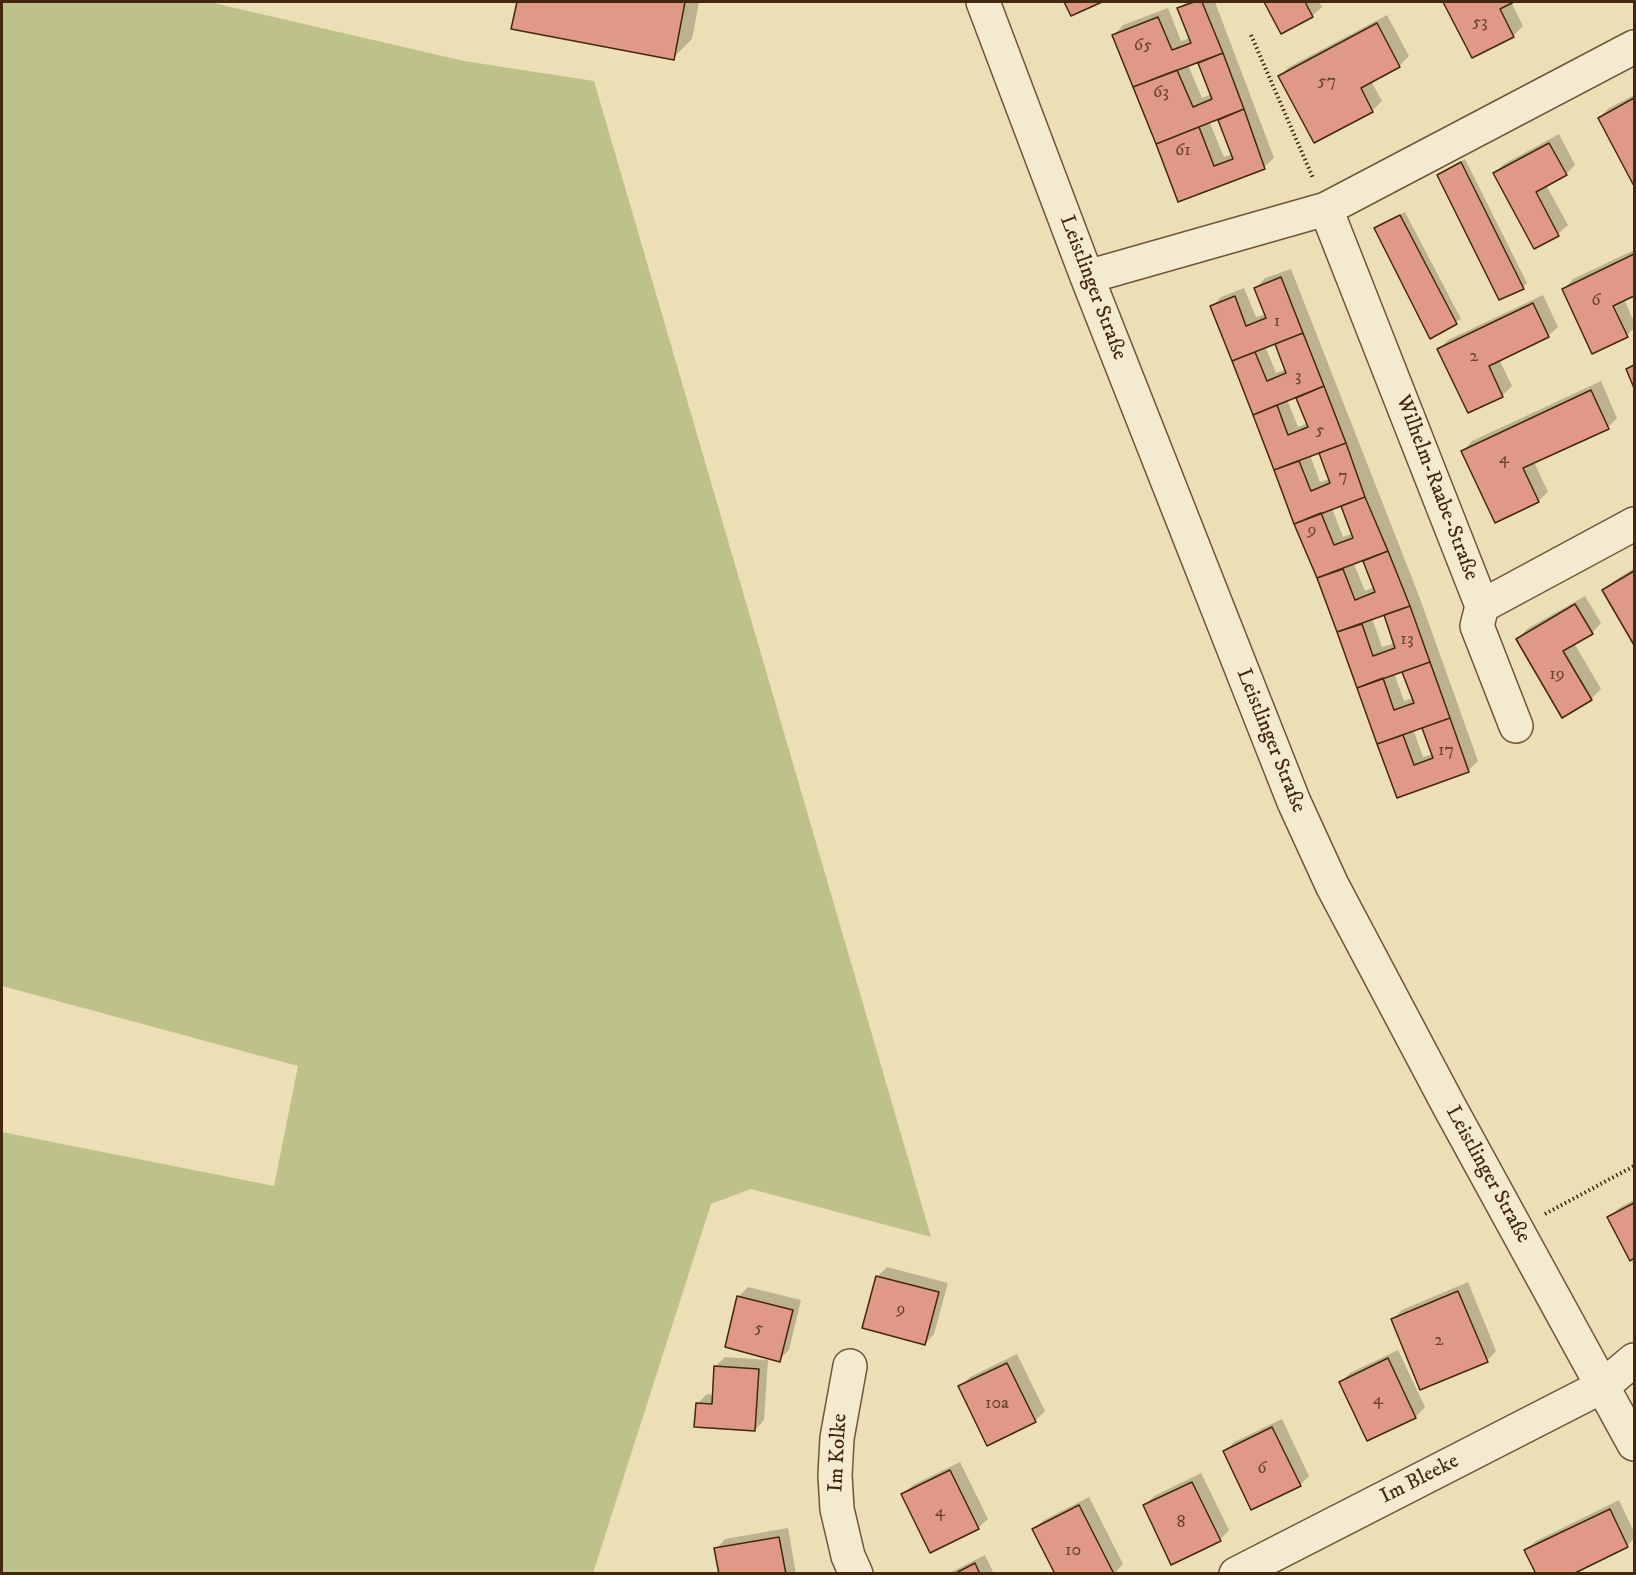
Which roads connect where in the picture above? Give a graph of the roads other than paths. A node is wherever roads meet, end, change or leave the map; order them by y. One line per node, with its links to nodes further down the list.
1 (983, 2): 4 (street, Leistlinger Straße)
2 (1635, 47): 3 (street)
3 (1326, 209): 4 (street); 6 (street, Wilhelm-Raabe-Straße)
4 (1088, 277): 10 (street, Leistlinger Straße)
5 (1635, 524): 6 (street, Wilhelm-Raabe-Straße)
6 (1482, 606): 7 (street)
7 (1516, 726)
8 (1635, 1360): 10 (street, Im Bleeke)
9 (850, 1366): 12 (street, Im Kolke)
10 (1603, 1386): 11 (street, Leistlinger Straße); 13 (street, Im Bleeke)
11 (1635, 1444)
12 (856, 1574)
13 (1236, 1574)

